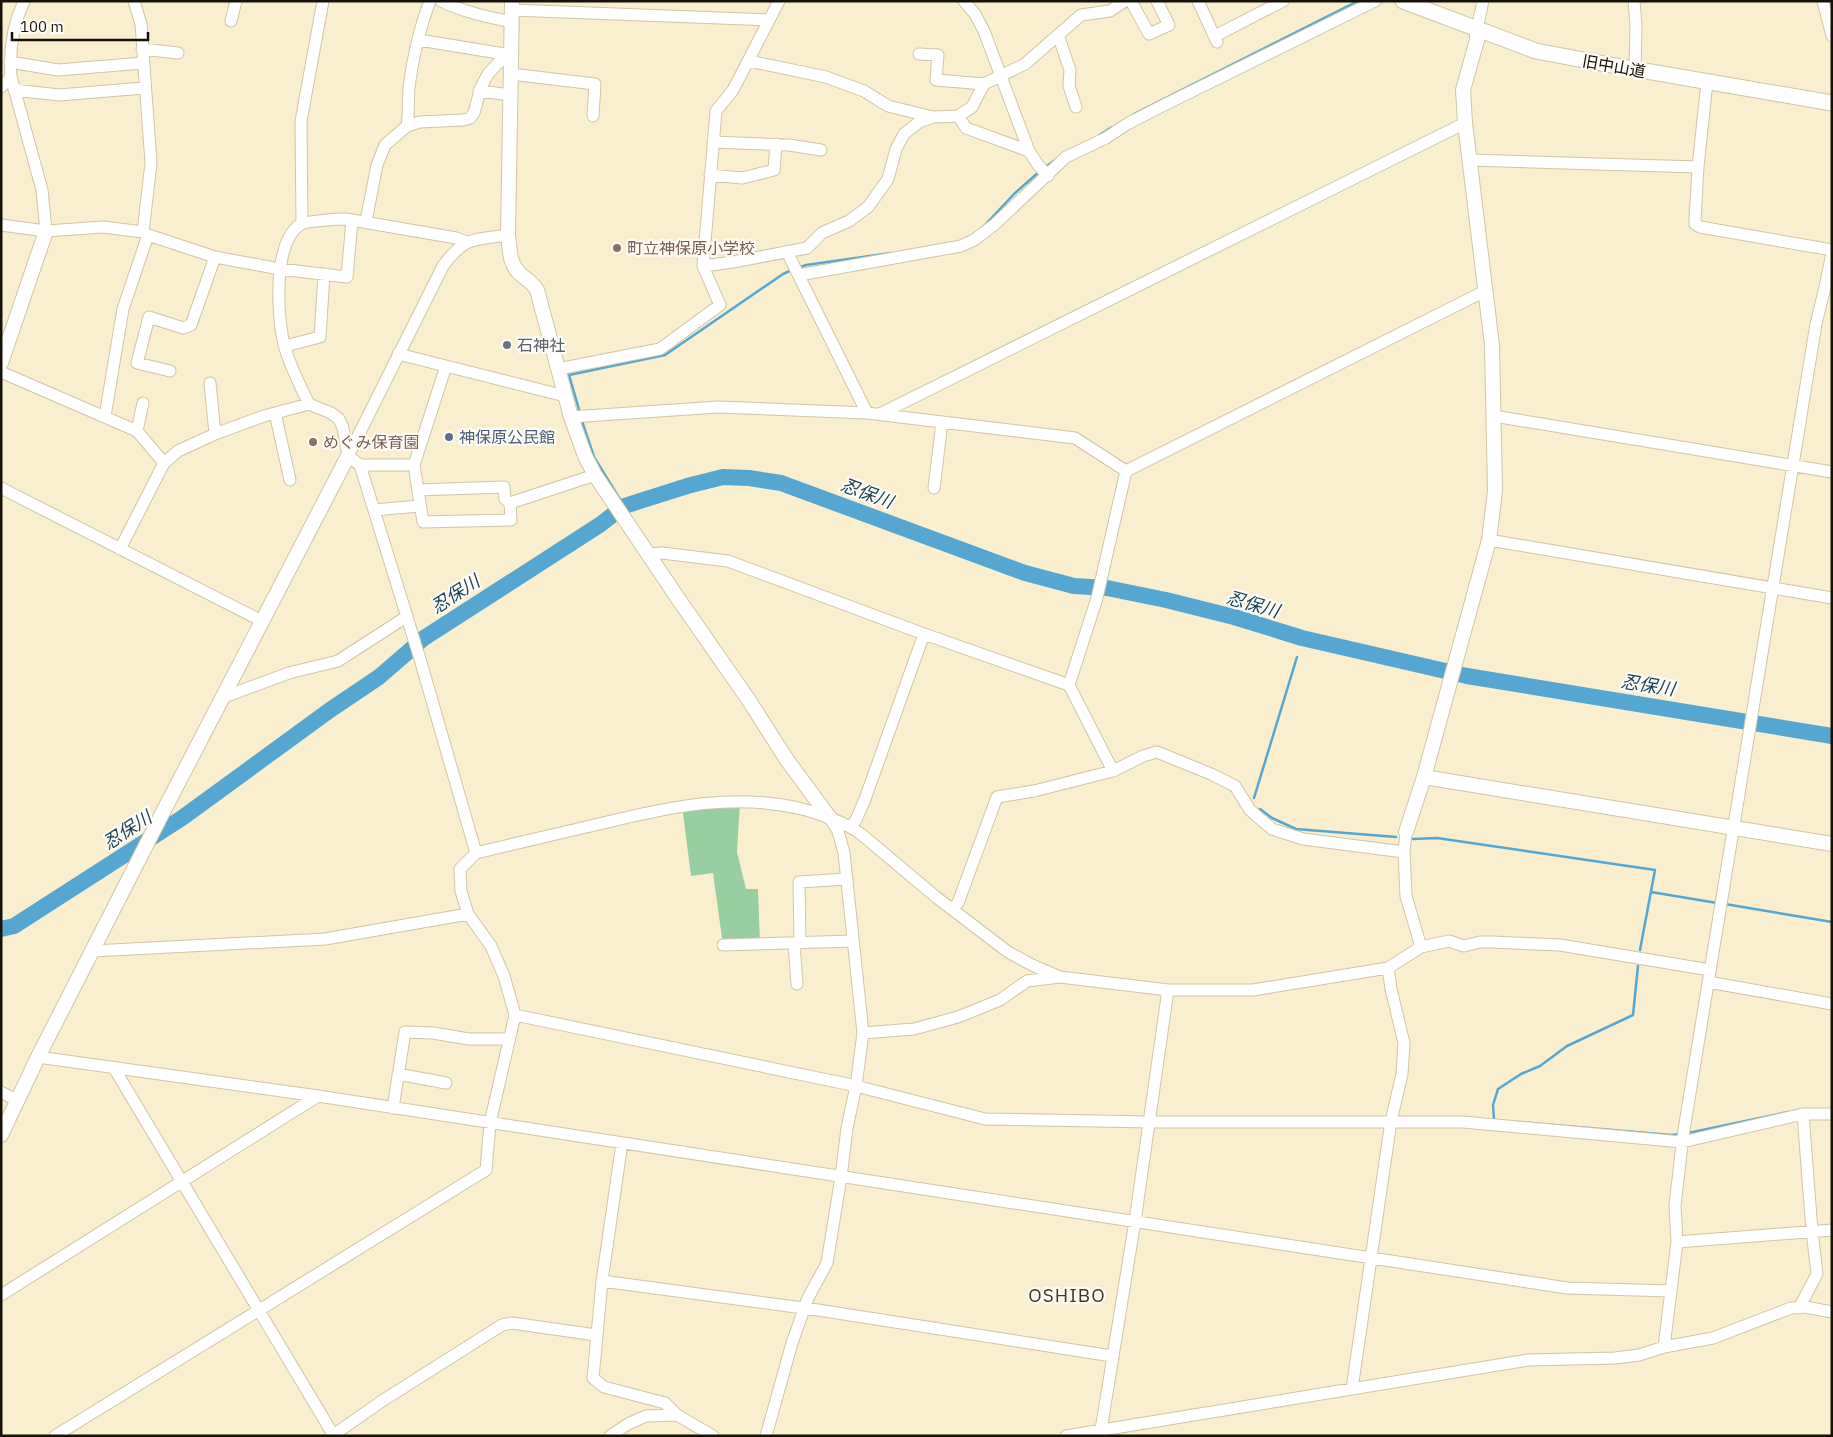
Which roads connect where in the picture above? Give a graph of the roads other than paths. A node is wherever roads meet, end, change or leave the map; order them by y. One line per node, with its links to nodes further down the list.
1 (24, 1): 31 (street)
2 (134, 1): 26 (street)
3 (236, 1): 21 (street)
4 (322, 1): 61 (street)
5 (430, 1): 25 (street)
6 (441, 1): 19 (street)
7 (779, 1): 20 (street)
8 (964, 1): 35 (street)
9 (1125, 1): 23 (street)
10 (1131, 1): 11 (street)
11 (1157, 1)
12 (1198, 1): 13 (street)
13 (1283, 1)
14 (1375, 1): 58 (street)
15 (1403, 1): 22 (main road, 旧中山道)
16 (1483, 1): 22 (street)
17 (1634, 1): 33 (street)
18 (1824, 1): 24 (street)
19 (512, 11): 20 (street); 29 (street)
20 (769, 20): 30 (street)
21 (231, 21)
22 (1477, 30): 33 (main road, 旧中山道); 49 (street)
23 (1058, 35): 35 (street); 45 (street)
24 (1832, 36)
25 (419, 40): 29 (street); 50 (street)
26 (142, 49): 27 (street); 32 (street)
27 (178, 53)
28 (919, 54): 38 (street)
29 (511, 55): 34 (street); 42 (street)
30 (749, 61): 48 (street); 51 (street)
31 (10, 62): 32 (street); 36 (street)
32 (143, 63): 40 (street)
33 (1634, 69): 37 (main road, 旧中山道)
34 (511, 74): 43 (street); 46 (street)
35 (1001, 76): 38 (street); 54 (street)
36 (11, 77): 39 (street); 41 (street)
37 (1708, 82): 44 (main road, 旧中山道); 56 (street)
38 (984, 84): 47 (street)
39 (1, 87)
40 (144, 88): 41 (street); 64 (street)
41 (14, 90): 63 (street)
42 (480, 91): 43 (street); 50 (street)
43 (511, 95): 65 (street)
44 (1832, 104)
45 (1076, 106)
46 (593, 116)
47 (958, 116): 48 (street); 54 (street)
48 (933, 117): 67 (street)
49 (1465, 123): 55 (street); 88 (street)
50 (407, 126): 60 (street)
51 (713, 142): 52 (street); 57 (street)
52 (776, 144): 53 (street); 57 (street)
53 (821, 150)
54 (1030, 151): 58 (street)
55 (1470, 160): 56 (street); 74 (street)
56 (1698, 167): 68 (street)
57 (710, 175): 70 (street)
58 (1048, 176): 73 (street)
59 (352, 220): 60 (street); 61 (street); 72 (street)
60 (366, 221): 66 (street)
61 (302, 224): 71 (street)
62 (1, 225): 63 (street)
63 (46, 232): 64 (street); 77 (street)
64 (145, 234): 69 (street); 89 (street)
65 (508, 235): 66 (street); 79 (street)
66 (467, 242): 76 (street)
67 (788, 252): 70 (street); 73 (street)
68 (1832, 252): 99 (street)
69 (215, 257): 71 (street); 80 (street)
70 (703, 266): 79 (street)
71 (280, 269): 72 (street); 75 (street)
72 (324, 274): 75 (street)
73 (799, 275): 87 (street)
74 (1485, 291): 91 (street); 100 (street)
75 (285, 346): 85 (street)
76 (398, 354): 78 (street); 95 (street)
77 (1, 363)
78 (446, 366): 83 (street); 98 (street)
79 (558, 369): 83 (street)
80 (170, 371)
81 (1, 372): 89 (street)
82 (210, 383): 94 (street)
83 (565, 396): 90 (street)
84 (143, 403): 93 (street)
85 (309, 404): 86 (street); 95 (street)
86 (275, 413): 94 (street); 103 (street)
87 (867, 413): 88 (street); 90 (street)
88 (880, 414): 92 (street)
89 (105, 416): 93 (street)
90 (571, 416): 102 (street)
91 (1494, 416): 99 (street); 110 (street)
92 (942, 422): 100 (street); 105 (street)
93 (137, 431): 96 (street)
94 (215, 434): 96 (street)
95 (348, 456): 97 (street); 116 (street)
96 (164, 463): 111 (street)
97 (360, 465): 98 (street); 109 (street)
98 (414, 465): 106 (street)
99 (1794, 466): 101 (street); 113 (street)
100 (1126, 471): 118 (street)
101 (1832, 472)
102 (595, 474): 107 (street); 112 (street)
103 (290, 480)
104 (1, 488): 111 (street)
105 (934, 488)
106 (418, 490): 107 (street); 108 (street)
107 (510, 503): 108 (street)
108 (420, 506): 109 (street)
109 (374, 510): 115 (street)
110 (1489, 540): 113 (street); 121 (street)
111 (120, 550): 116 (street)
112 (648, 554): 117 (street); 122 (street)
113 (1774, 589): 114 (street); 124 (street)
114 (1832, 598)
115 (406, 617): 119 (street); 128 (street)
116 (262, 621): 119 (street)
117 (924, 634): 118 (street); 123 (street)
118 (1069, 684): 120 (street)
119 (224, 696): 136 (street)
120 (1113, 771): 127 (street); 130 (street)
121 (1424, 776): 124 (street); 125 (street)
122 (829, 817): 123 (street); 128 (street); 129 (street)
123 (850, 826): 130 (street)
124 (1734, 828): 126 (street); 138 (street)
125 (1406, 832): 127 (street)
126 (1832, 844)
127 (1404, 852): 135 (street)
128 (476, 853): 131 (street)
129 (847, 879): 132 (street); 133 (street)
130 (952, 909): 139 (street)
131 (468, 914): 136 (street); 144 (street)
132 (854, 941): 133 (street); 145 (street)
133 (797, 943): 134 (street); 141 (street)
134 (723, 945)
135 (1421, 947): 137 (street); 138 (street)
136 (93, 951): 147 (street)
137 (1388, 968): 142 (street); 158 (street)
138 (1710, 970): 140 (street)
139 (1060, 977): 142 (street); 145 (street)
140 (1708, 982): 143 (street); 162 (street)
141 (797, 984)
142 (1168, 990): 159 (street)
143 (1832, 1004)
144 (515, 1015): 146 (street); 151 (street)
145 (863, 1033): 151 (street)
146 (509, 1039): 149 (street); 160 (street)
147 (38, 1058): 148 (street); 154 (street)
148 (114, 1068): 153 (street); 165 (street)
149 (398, 1074): 150 (street); 155 (street)
150 (446, 1083)
151 (856, 1086): 159 (street); 164 (street)
152 (1, 1092): 154 (street)
153 (318, 1096): 155 (street); 165 (street)
154 (18, 1100): 161 (street)
155 (393, 1108): 160 (street)
156 (1803, 1114): 157 (street); 162 (street); 168 (street)
157 (1832, 1114)
158 (1391, 1121): 159 (street); 162 (street); 170 (street)
159 (1149, 1122): 166 (street)
160 (490, 1123): 163 (street); 176 (street)
161 (1, 1135)
162 (1682, 1142): 169 (street)
163 (622, 1143): 164 (street); 171 (street)
164 (841, 1177): 166 (street); 175 (street)
165 (182, 1182): 173 (street); 176 (street)
166 (1135, 1221): 170 (street); 180 (street)
167 (1832, 1230): 168 (street)
168 (1812, 1231): 169 (street); 174 (street)
169 (1677, 1242): 172 (street)
170 (1372, 1257): 172 (street); 181 (street)
171 (602, 1281): 175 (street); 178 (street)
172 (1671, 1291): 179 (street)
173 (1, 1295)
174 (1799, 1308): 177 (street); 179 (street)
175 (804, 1309): 180 (street); 188 (street)
176 (258, 1311): 184 (street); 185 (street)
177 (1832, 1312)
178 (596, 1335): 182 (street); 185 (street)
179 (1664, 1347): 181 (street)
180 (1112, 1356): 183 (street)
181 (1352, 1389): 183 (street)
182 (676, 1415): 186 (street); 187 (street)
183 (1101, 1430): 189 (street)
184 (55, 1436)
185 (333, 1436)
186 (610, 1436)
187 (713, 1436)
188 (766, 1436)
189 (1066, 1436)

